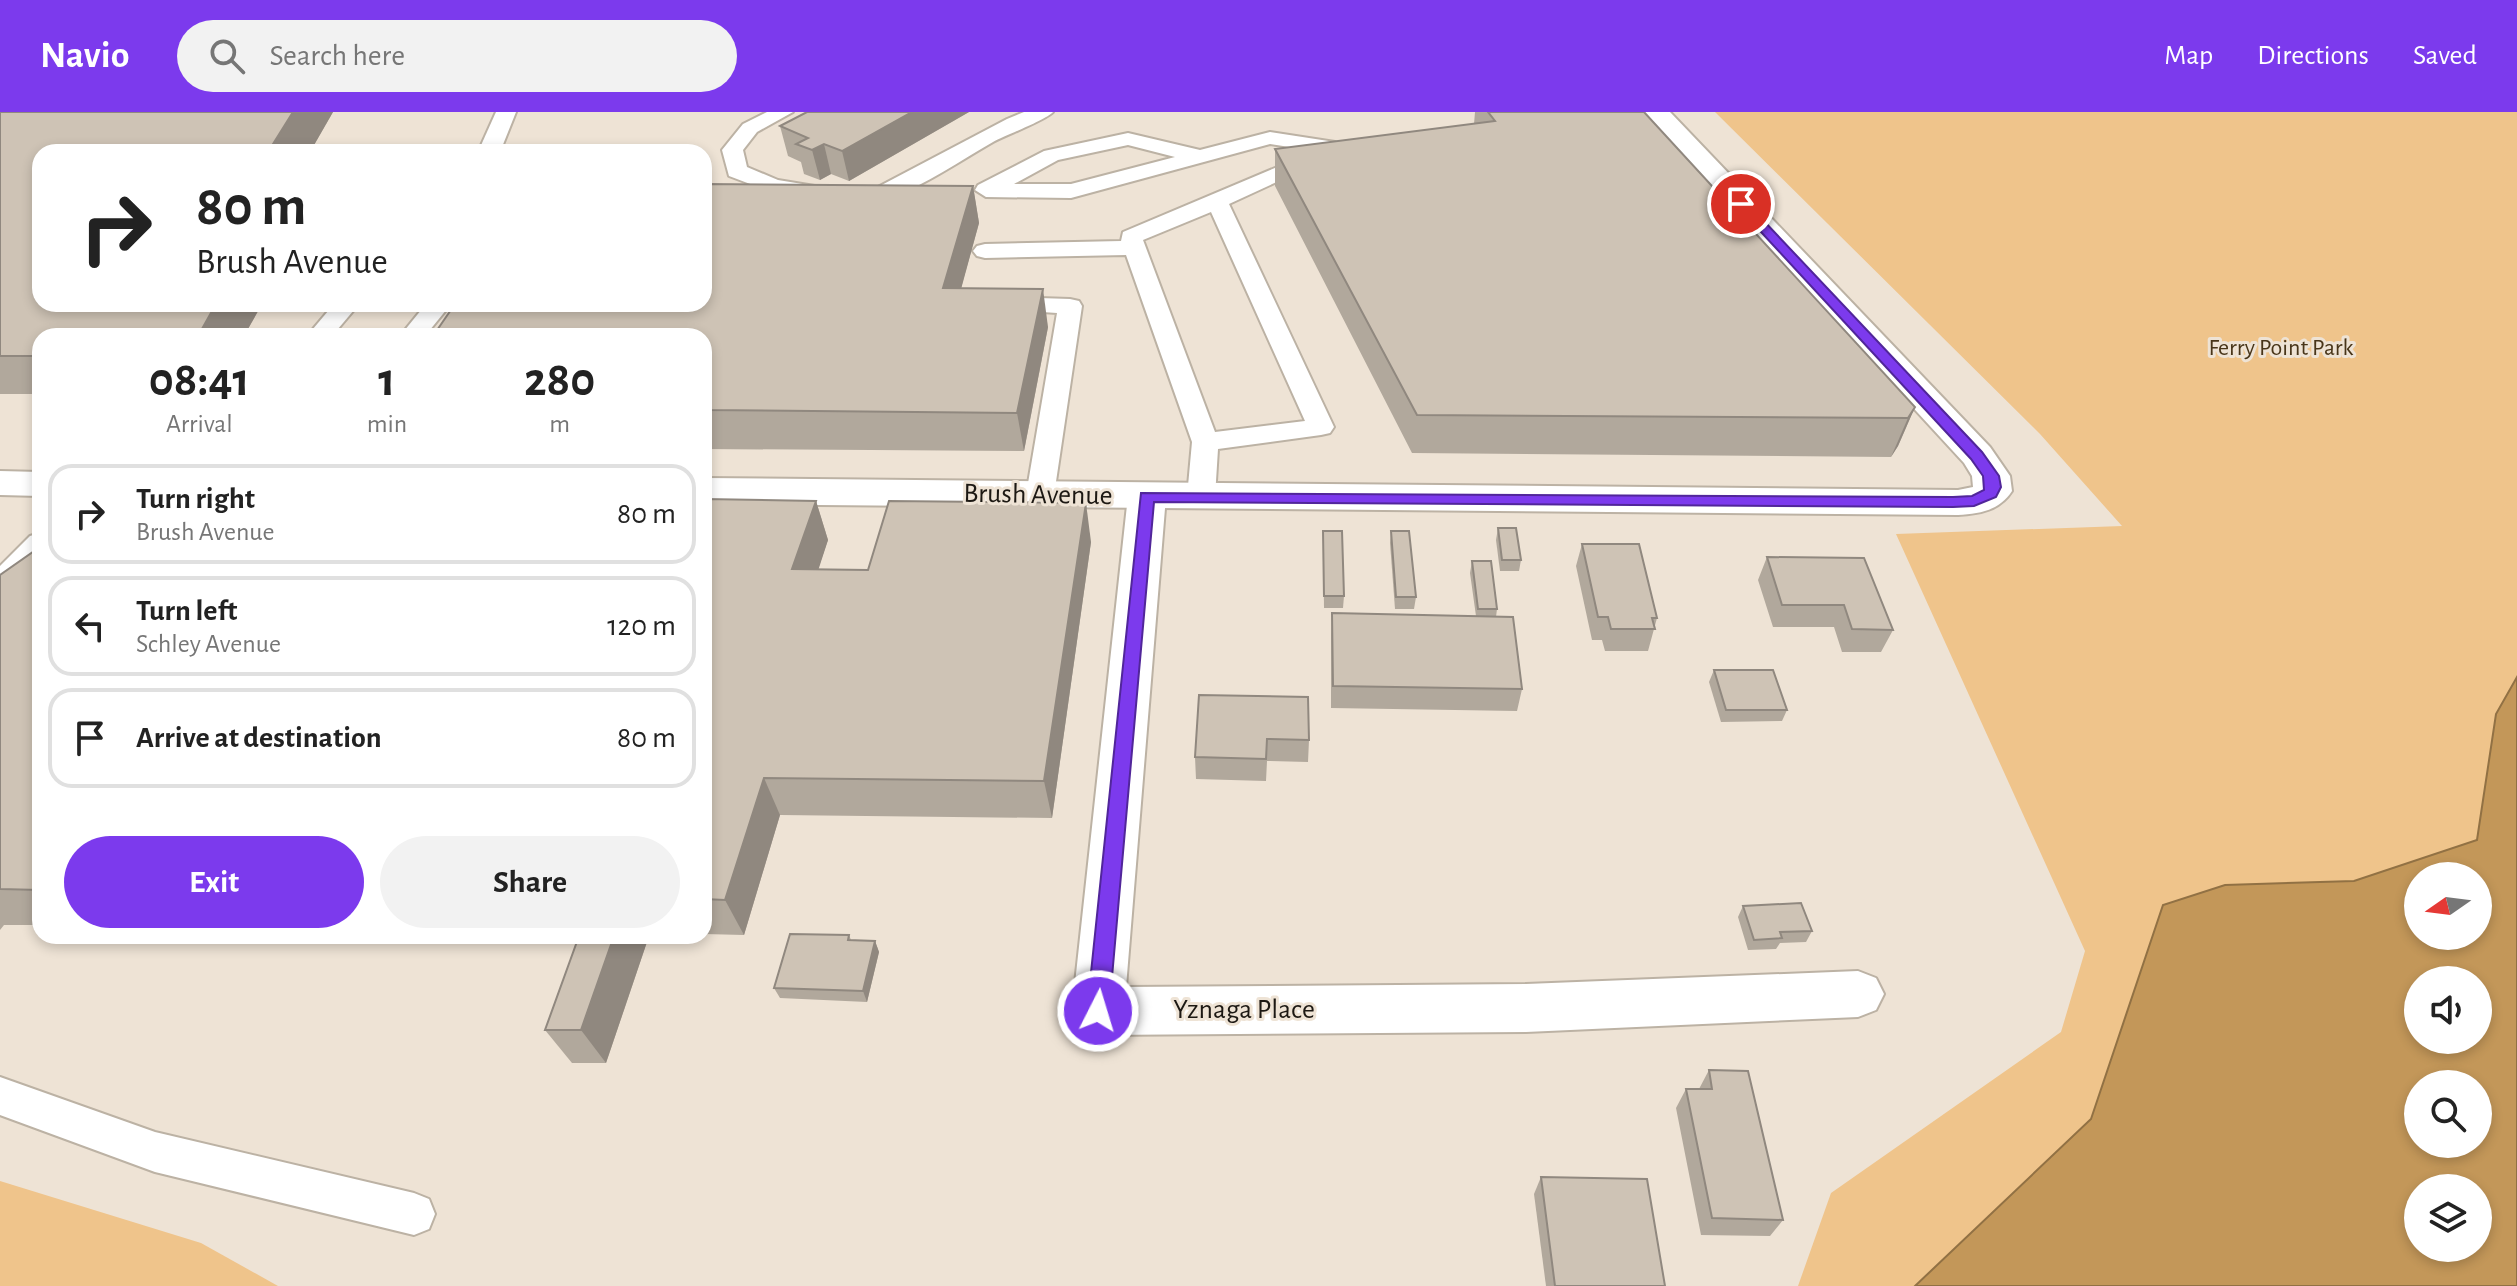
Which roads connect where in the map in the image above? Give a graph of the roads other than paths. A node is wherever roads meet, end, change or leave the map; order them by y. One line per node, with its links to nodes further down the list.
1 (506, 112): 5 (lane)
2 (783, 112): 3 (lane)
3 (1043, 112)
4 (1655, 112): 23 (street, Brush Avenue)
5 (492, 144)
6 (1363, 144): 7 (lane)
7 (1335, 148): 8 (lane); 9 (lane)
8 (1197, 156): 8 (lane)
9 (1217, 201): 10 (lane); 17 (lane)
10 (1135, 248): 11 (lane); 17 (lane)
11 (985, 251)
12 (986, 304): 21 (lane)
13 (340, 312): 15 (lane)
14 (432, 312): 16 (lane)
15 (326, 328)
16 (419, 328)
17 (1205, 442): 23 (lane)
18 (0, 483): 19 (street)
19 (32, 484)
20 (712, 491): 21 (street, Brush Avenue)
21 (1040, 495): 22 (street, Brush Avenue)
22 (1147, 496): 23 (street, Brush Avenue); 26 (street, Yznaga Place)
23 (1201, 497)
24 (32, 550): 25 (lane)
25 (4, 576)
26 (1858, 994)
27 (0, 1096): 28 (lane)
28 (414, 1214)

